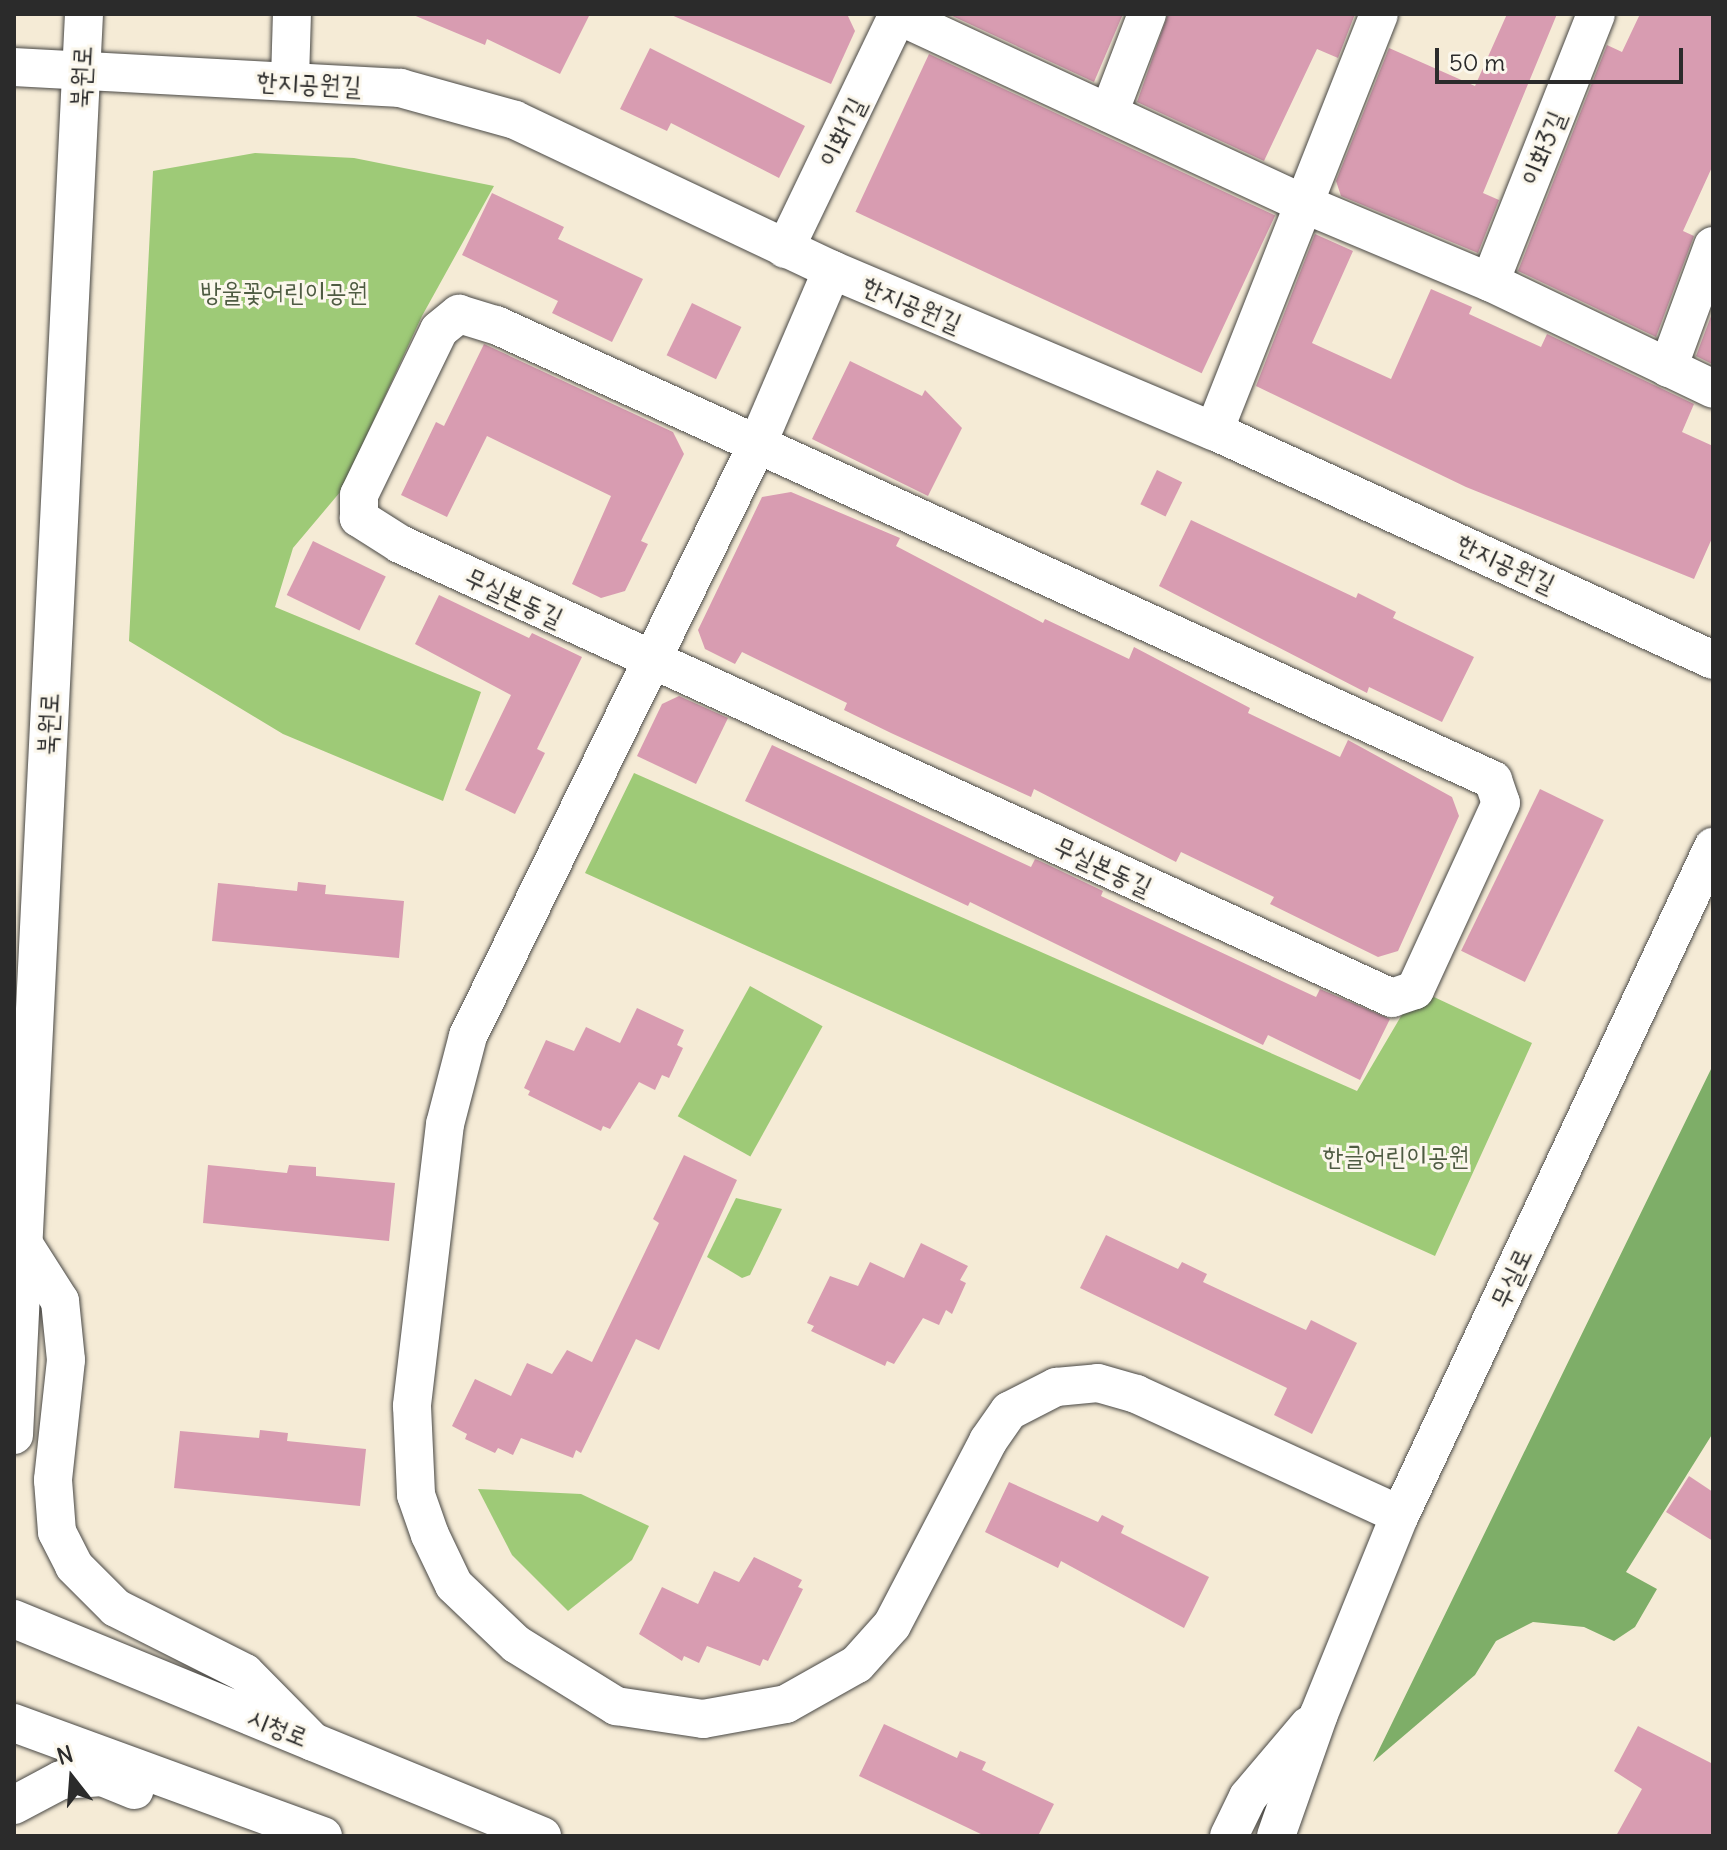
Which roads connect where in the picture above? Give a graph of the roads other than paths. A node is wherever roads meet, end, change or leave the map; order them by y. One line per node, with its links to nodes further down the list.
1 (84, 14): 8 (street, 북원로)
2 (292, 14): 9 (street)
3 (897, 14): 10 (street); 13 (street, 이화1길)
4 (1147, 14): 10 (street)
5 (1379, 14): 11 (street)
6 (1596, 14): 15 (street, 이화3길)
7 (14, 67): 8 (street, 한지공원길)
8 (81, 73): 9 (street, 한지공원길); 23 (street, 북원로)
9 (290, 80): 13 (street, 한지공원길)
10 (1109, 113): 11 (street)
11 (1304, 204): 15 (street); 18 (street)
12 (1713, 246): 16 (street)
13 (785, 249): 14 (street, 한지공원길)
14 (832, 270): 18 (street, 한지공원길); 19 (street)
15 (1490, 282): 16 (street)
16 (1668, 368): 17 (street)
17 (1713, 389)
18 (1214, 431): 21 (street, 한지공원길)
19 (757, 445): 20 (street); 20 (street, 무실본동길); 20 (street, 무실본동길)
20 (649, 659): 25 (street)
21 (1713, 660)
22 (1713, 847): 25 (street, 무실로)
23 (23, 1243): 24 (street, 북원로); 29 (street)
24 (14, 1435)
25 (1400, 1515): 27 (street, 무실로)
26 (14, 1619): 29 (street, 시청로)
27 (1319, 1714): 30 (street, 무실로); 31 (street, 무실로)
28 (14, 1723): 33 (street)
29 (313, 1742): 35 (street, 시청로)
30 (1248, 1797): 36 (street); 37 (street, 무실로)
31 (1294, 1797): 38 (street, 무실로); 39 (street)
32 (14, 1805): 33 (street)
33 (278, 1819): 34 (street)
34 (323, 1836)
35 (542, 1836)
36 (1214, 1836)
37 (1229, 1836)
38 (1276, 1836)
39 (1297, 1836)

